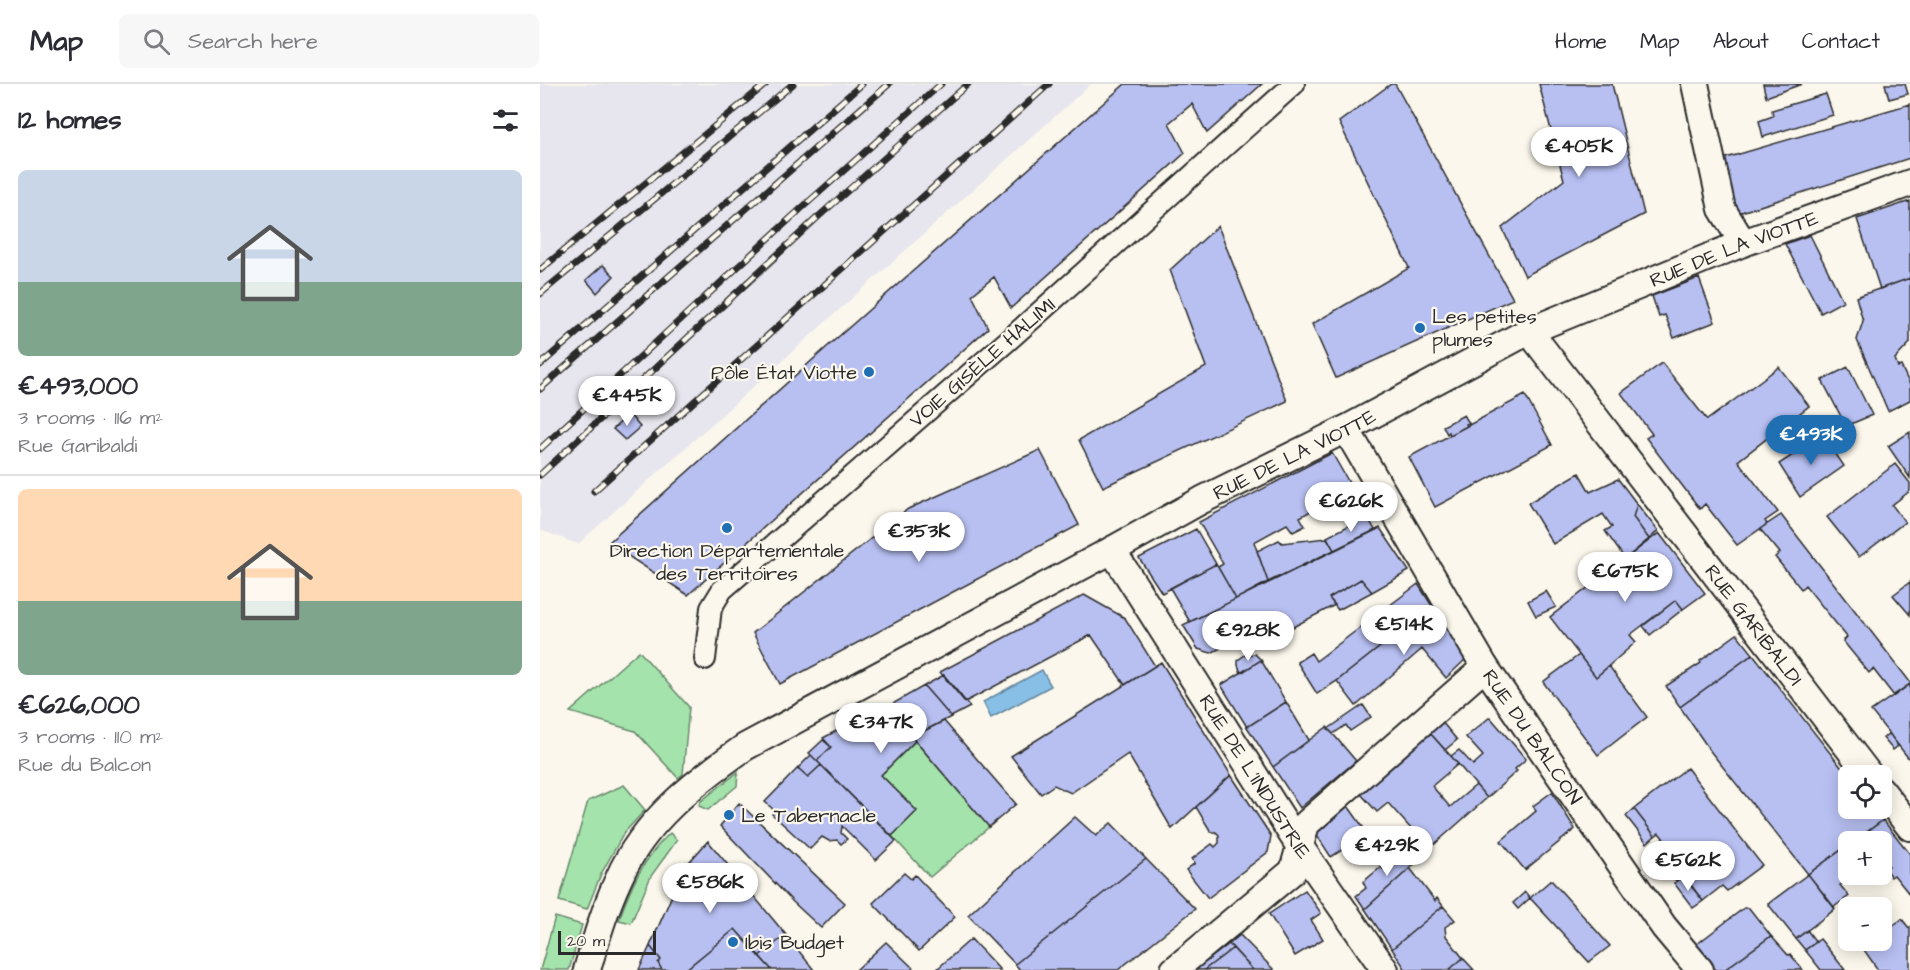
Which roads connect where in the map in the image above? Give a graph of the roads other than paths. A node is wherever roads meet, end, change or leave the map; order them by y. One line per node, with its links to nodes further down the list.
1 (1294, 84): 8 (street, VOIE GISÈLE HALIMI)
2 (1695, 84): 4 (street)
3 (1910, 183): 4 (street, RUE DE LA VIOTTE)
4 (1743, 243): 5 (street, RUE DE LA VIOTTE)
5 (1529, 331): 6 (street, RUE DE LA VIOTTE); 10 (street, RUE GARIBALDI)
6 (1346, 429): 7 (street, RUE DE LA VIOTTE); 9 (street, RUE DU BALCON)
7 (1112, 550): 13 (street, RUE DE L'INDUSTRIE); 14 (street, RUE DE LA VIOTTE)
8 (705, 659)
9 (1485, 667): 13 (street); 17 (street, RUE DU BALCON)
10 (1862, 765)
11 (1892, 804): 12 (street)
12 (1910, 827)
13 (1300, 847): 15 (street); 16 (street, RUE DE L'INDUSTRIE)
14 (587, 970)
15 (1174, 970)
16 (1385, 970)
17 (1700, 970)

